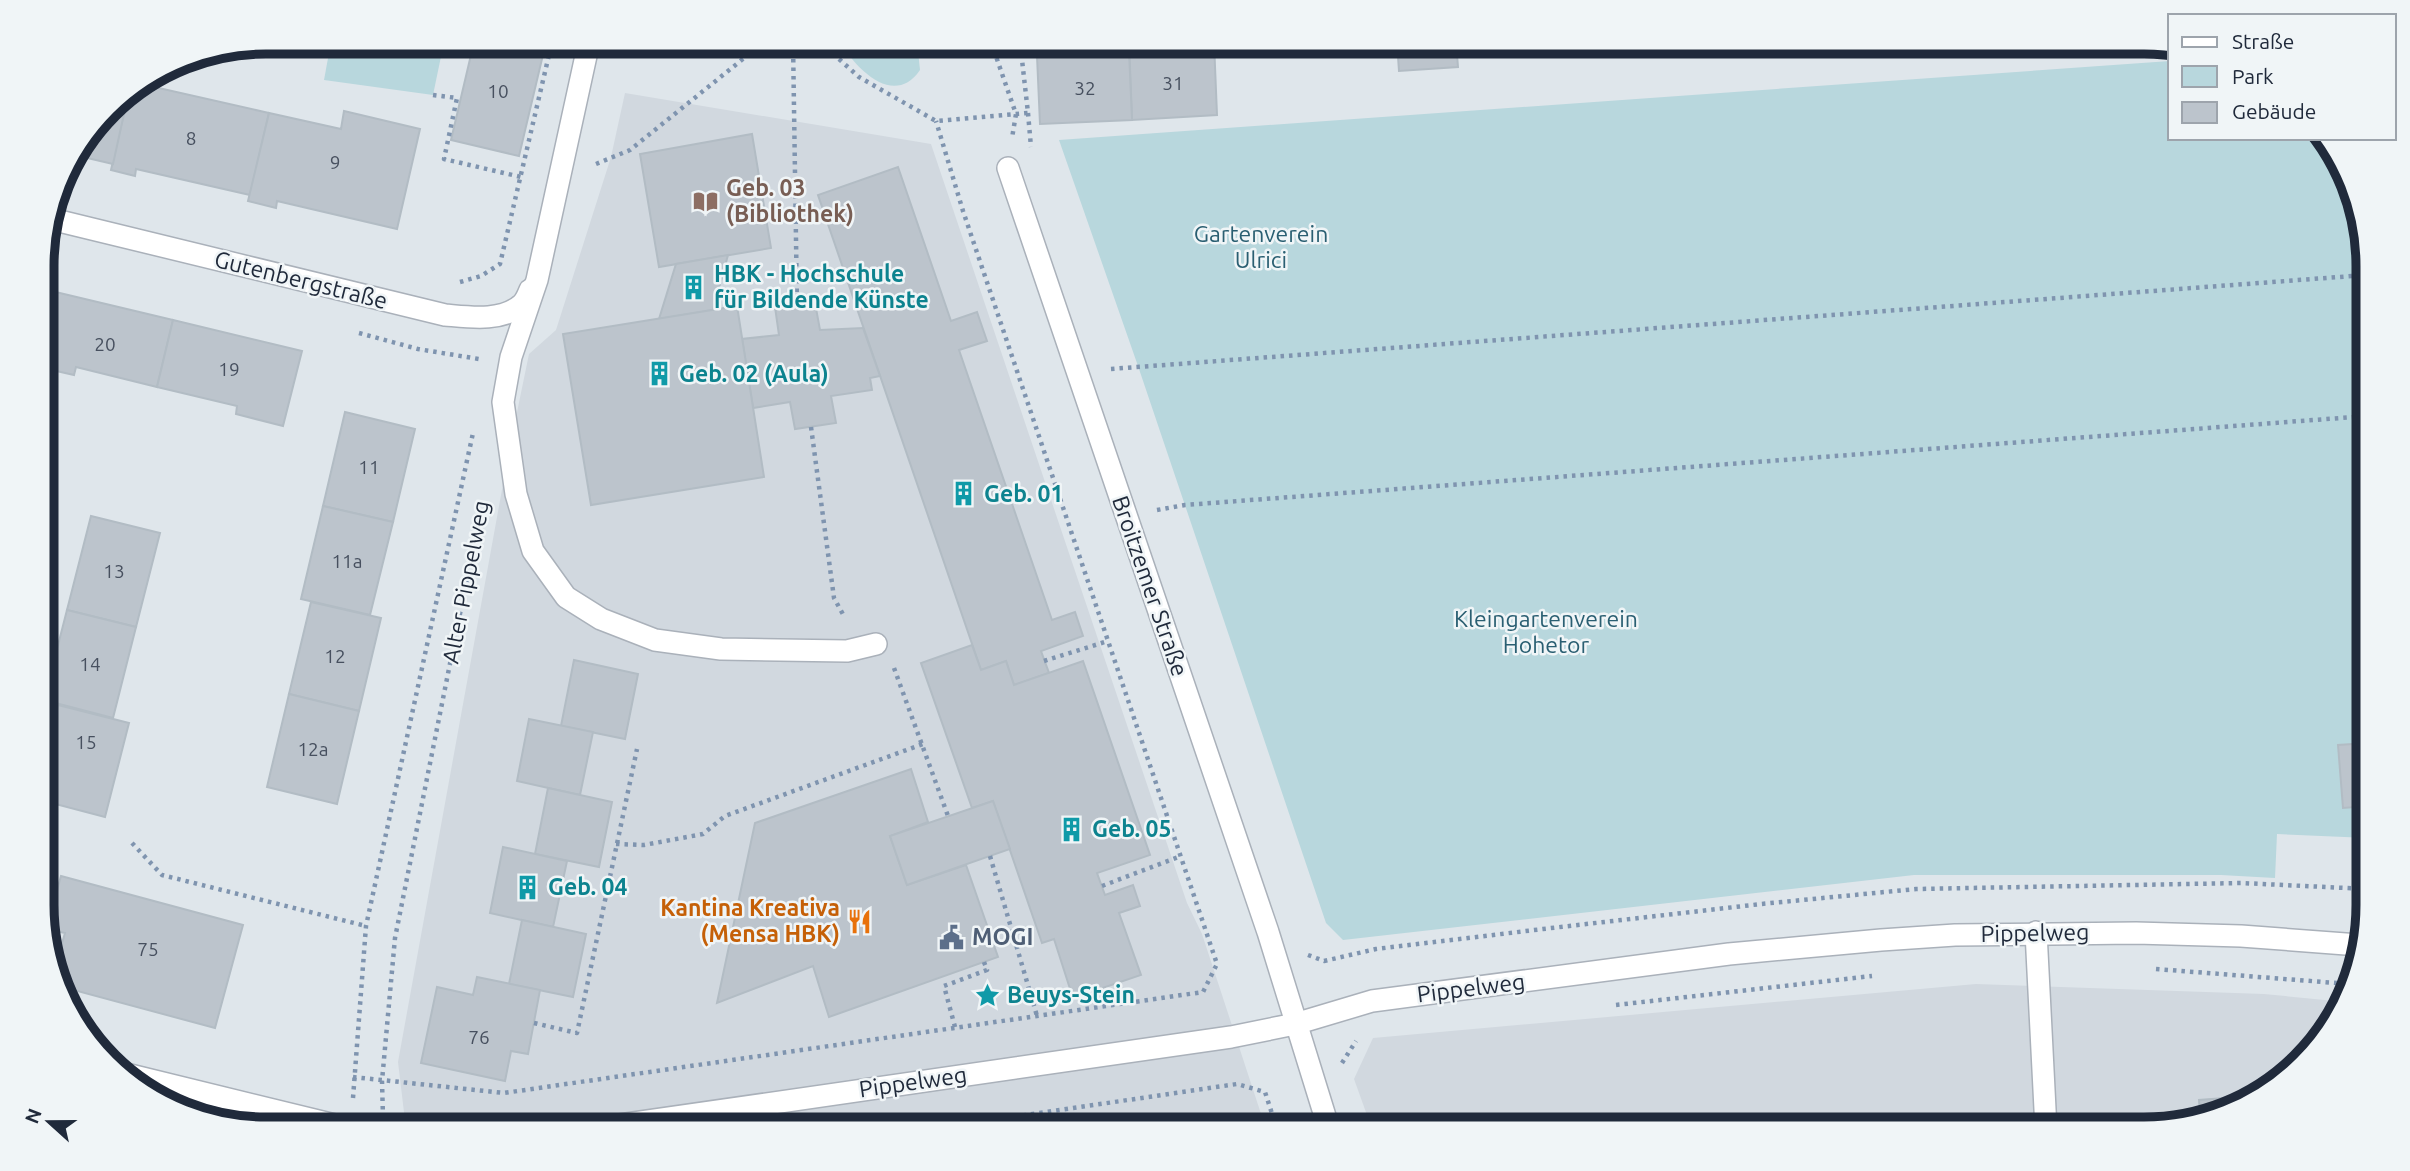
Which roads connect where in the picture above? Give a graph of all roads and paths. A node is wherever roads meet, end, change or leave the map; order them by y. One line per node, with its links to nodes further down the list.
1 (549, 54): 13 (path)
2 (586, 54): 16 (street)
3 (749, 54): 11 (path)
4 (793, 54): 18 (path)
5 (833, 54): 10 (path)
6 (995, 54): 9 (path)
7 (1021, 54): 9 (path)
8 (433, 95): 13 (path)
9 (1016, 114): 10 (path); 12 (path)
10 (936, 121): 26 (path)
11 (596, 163)
12 (1008, 168): 48 (street, Broitzemer Straße)
13 (521, 177): 17 (path)
14 (59, 221): 16 (street, Gutenbergstraße)
15 (2356, 276): 21 (path)
16 (537, 280): 27 (street)
17 (457, 283)
18 (797, 305)
19 (359, 333): 20 (path)
20 (489, 360)
21 (1138, 366)
22 (2356, 417): 25 (path)
23 (476, 421): 37 (path)
24 (484, 495): 54 (path, Alter Pippelweg)
25 (1185, 505)
26 (1108, 641): 28 (path); 34 (path)
27 (876, 644)
28 (1044, 661)
29 (923, 744): 32 (path)
30 (637, 749): 32 (path)
31 (132, 843): 37 (path)
32 (617, 844): 47 (path)
33 (990, 856): 46 (path)
34 (1181, 856): 35 (path); 46 (path)
35 (1102, 886)
36 (2356, 888): 40 (path)
37 (366, 926): 52 (path)
38 (2036, 932): 39 (street, Pippelweg); 48 (street, Pippelweg); 58 (street)
39 (2352, 944)
40 (1305, 954)
41 (984, 962): 49 (path)
42 (2148, 968): 44 (path)
43 (1884, 974): 45 (path)
44 (2341, 983)
45 (1608, 1005)
46 (1037, 1016): 49 (path)
47 (534, 1023)
48 (1295, 1024): 57 (street, Broitzemer Straße); 61 (street, Pippelweg)
49 (955, 1027): 54 (path)
50 (1364, 1033): 51 (path)
51 (1340, 1067)
52 (353, 1077): 54 (path); 55 (path)
53 (146, 1079): 59 (street)
54 (382, 1081): 60 (path, Alter Pippelweg)
55 (352, 1103)
56 (1273, 1116): 62 (path)
57 (1325, 1116)
58 (2045, 1116)
59 (302, 1117)
60 (383, 1117)
61 (677, 1117)
62 (1011, 1117)

